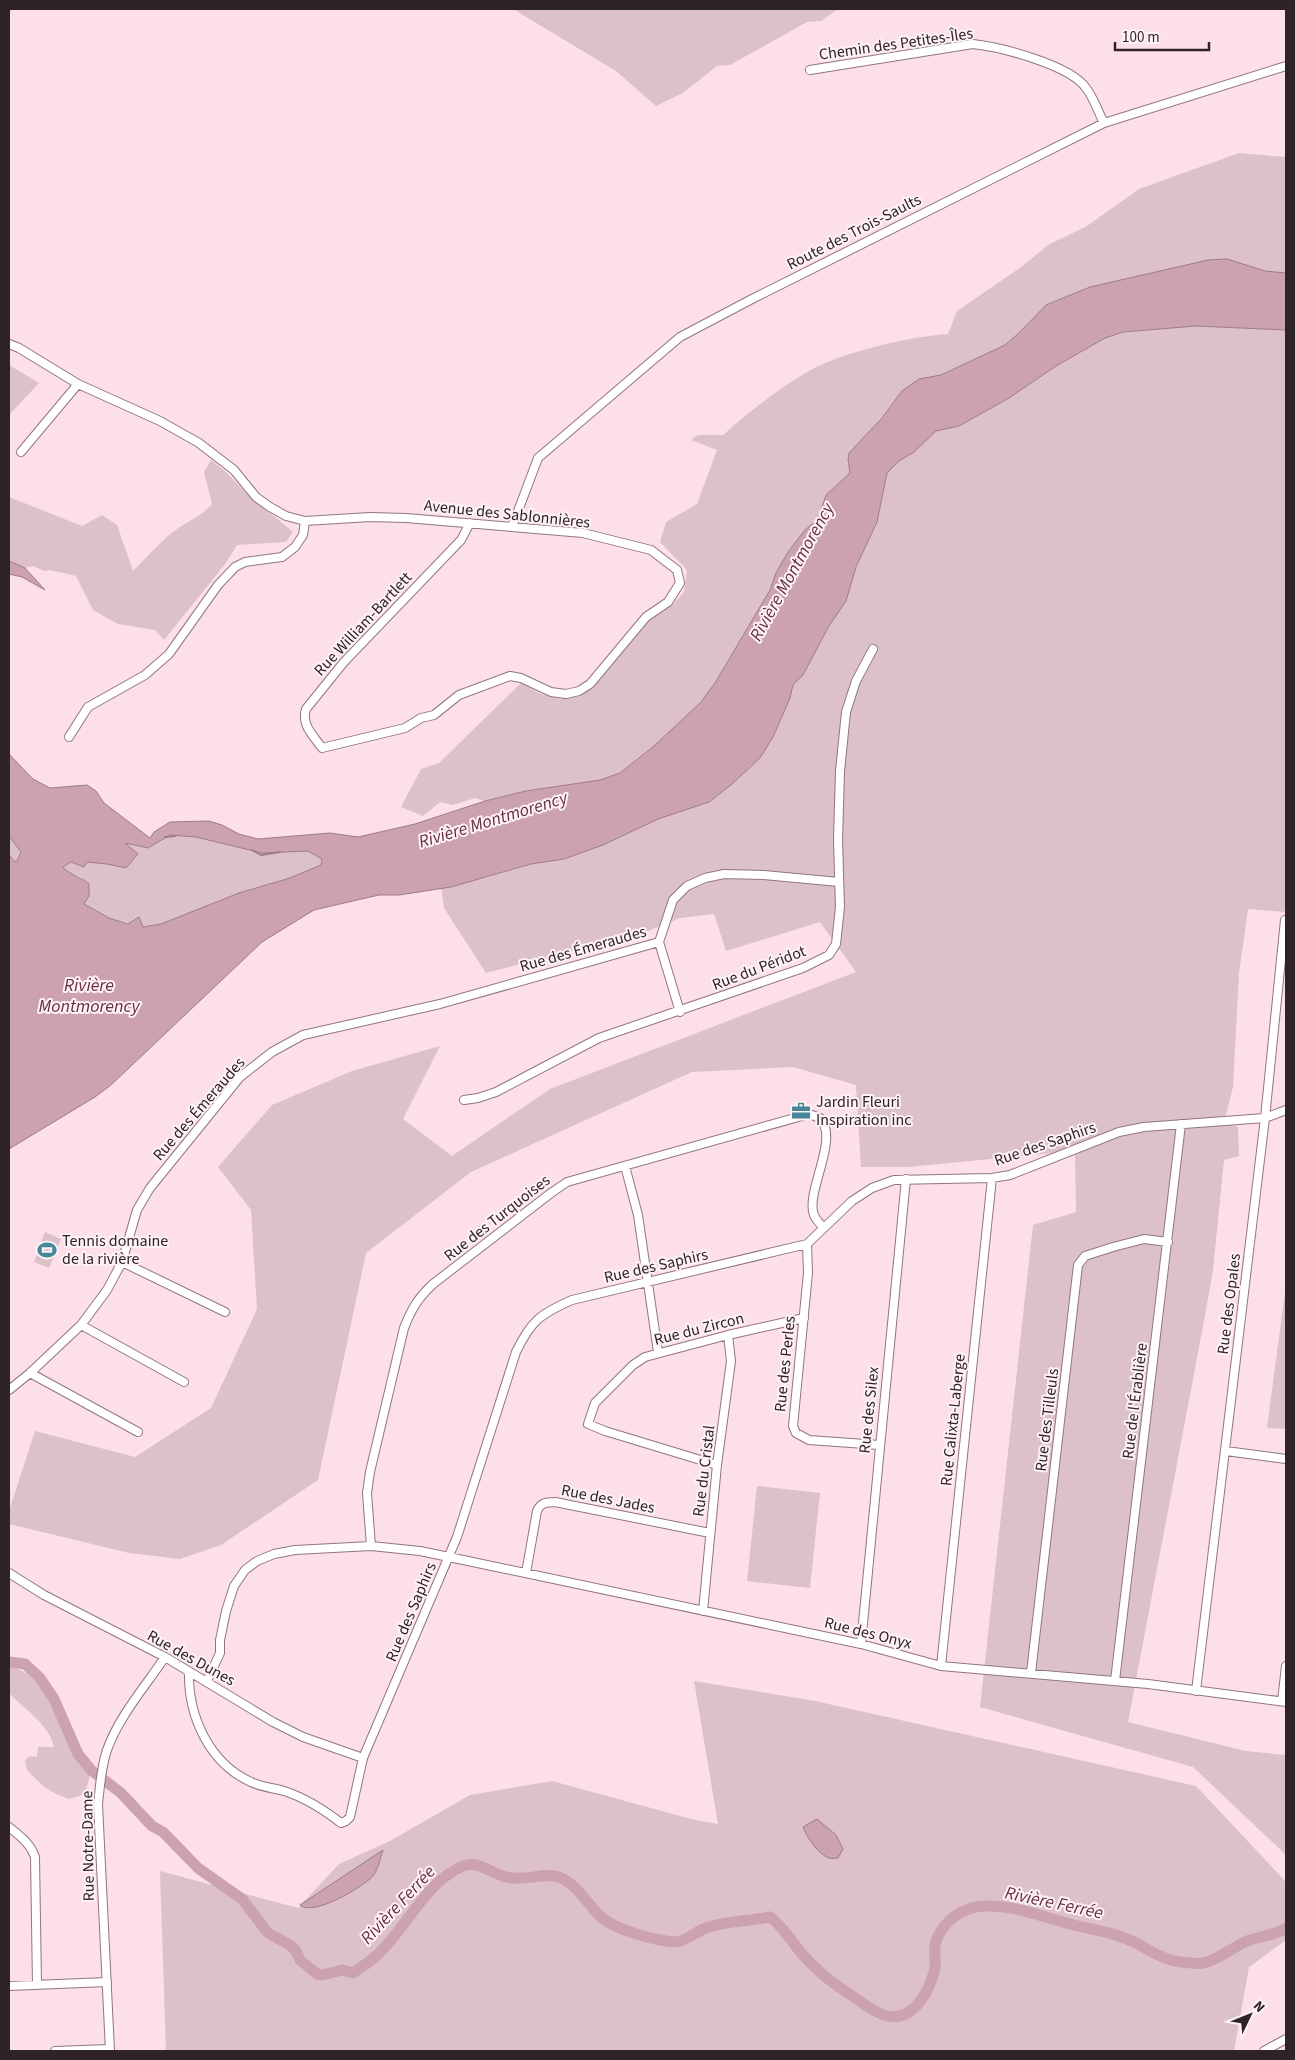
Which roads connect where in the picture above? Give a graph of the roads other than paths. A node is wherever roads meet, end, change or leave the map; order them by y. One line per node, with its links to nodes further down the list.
1 (1286, 66): 3 (street, Route des Trois-Saults)
2 (810, 70): 3 (street, Chemin des Petites-Îles)
3 (1104, 123): 9 (street, Route des Trois-Saults)
4 (9, 344): 5 (street, Avenue des Sablonnières)
5 (78, 384): 6 (street); 7 (street, Avenue des Sablonnières)
6 (21, 452)
7 (305, 521): 8 (street, Avenue des Sablonnières); 11 (street)
8 (470, 523): 9 (street, Avenue des Sablonnières); 12 (street, Rue William-Bartlett)
9 (512, 527): 12 (street, Avenue des Sablonnières)
10 (873, 649): 13 (street, Rue du Péridot)
11 (69, 737)
12 (322, 748)
13 (839, 882): 15 (street); 16 (street, Rue du Péridot)
14 (1285, 920): 19 (street, Rue des Opales)
15 (659, 942): 16 (street); 27 (street, Rue des Émeraudes)
16 (680, 1012): 17 (street, Rue du Péridot)
17 (464, 1100)
18 (1286, 1110): 19 (street, Rue des Saphirs)
19 (1265, 1118): 20 (street, Rue des Saphirs); 39 (street, Rue des Opales)
20 (1181, 1124): 22 (street, Rue des Saphirs); 25 (street, Rue de l'Érablière)
21 (626, 1166): 24 (street, Rue des Turquoises); 28 (street); 43 (street, Rue des Turquoises)
22 (992, 1178): 23 (street, Rue des Saphirs); 50 (street, Rue Calixta-Laberge)
23 (906, 1180): 24 (street, Rue des Saphirs); 38 (street, Rue des Silex)
24 (824, 1228): 26 (street, Rue des Saphirs)
25 (1168, 1242): 53 (street, Rue des Tilleuls); 55 (street, Rue de l'Érablière)
26 (807, 1244): 28 (street, Rue des Saphirs); 30 (street, Rue des Perles)
27 (122, 1262): 29 (street); 31 (street, Rue des Émeraudes)
28 (648, 1282): 33 (street); 44 (street, Rue des Saphirs)
29 (224, 1312)
30 (804, 1318): 32 (street, Rue du Zircon); 38 (street, Rue des Perles)
31 (80, 1325): 34 (street, Rue des Émeraudes); 35 (street)
32 (728, 1335): 33 (street, Rue du Zircon); 41 (street, Rue du Cristal)
33 (658, 1352): 41 (street, Rue du Zircon)
34 (30, 1374): 36 (street, Rue des Émeraudes); 37 (street)
35 (184, 1382)
36 (9, 1390)
37 (138, 1432)
38 (879, 1445): 48 (street, Rue des Silex)
39 (1226, 1451): 40 (street); 56 (street, Rue des Opales)
40 (1286, 1459)
41 (717, 1465): 42 (street, Rue du Cristal)
42 (710, 1533): 46 (street, Rue des Jades); 47 (street, Rue du Cristal)
43 (371, 1546): 44 (street, Rue des Onyx); 54 (street, Rue des Onyx)
44 (449, 1557): 46 (street, Rue des Onyx); 58 (street, Rue des Saphirs)
45 (9, 1573): 49 (street, Rue des Dunes)
46 (526, 1573): 47 (street, Rue des Onyx)
47 (703, 1611): 48 (street, Rue des Onyx)
48 (861, 1644): 50 (street, Rue des Onyx)
49 (165, 1657): 52 (street, Rue des Dunes); 60 (street, Rue Notre-Dame)
50 (941, 1666): 53 (street, Rue des Onyx)
51 (1286, 1666): 57 (street)
52 (189, 1672): 54 (street, Rue des Dunes); 58 (street, Rue des Saphirs)
53 (1031, 1674): 55 (street, Rue des Onyx)
54 (207, 1681): 58 (street, Rue des Dunes)
55 (1115, 1681): 56 (street, Rue des Onyx)
56 (1196, 1691): 57 (street, Rue des Onyx)
57 (1284, 1702)
58 (363, 1758)
59 (9, 1827): 61 (street)
60 (107, 1982): 61 (street); 64 (street, Rue Notre-Dame)
61 (37, 1985): 62 (street)
62 (9, 1986)
63 (1286, 2039): 66 (street)
64 (110, 2050): 65 (street)
65 (55, 2051)
66 (1264, 2051)

